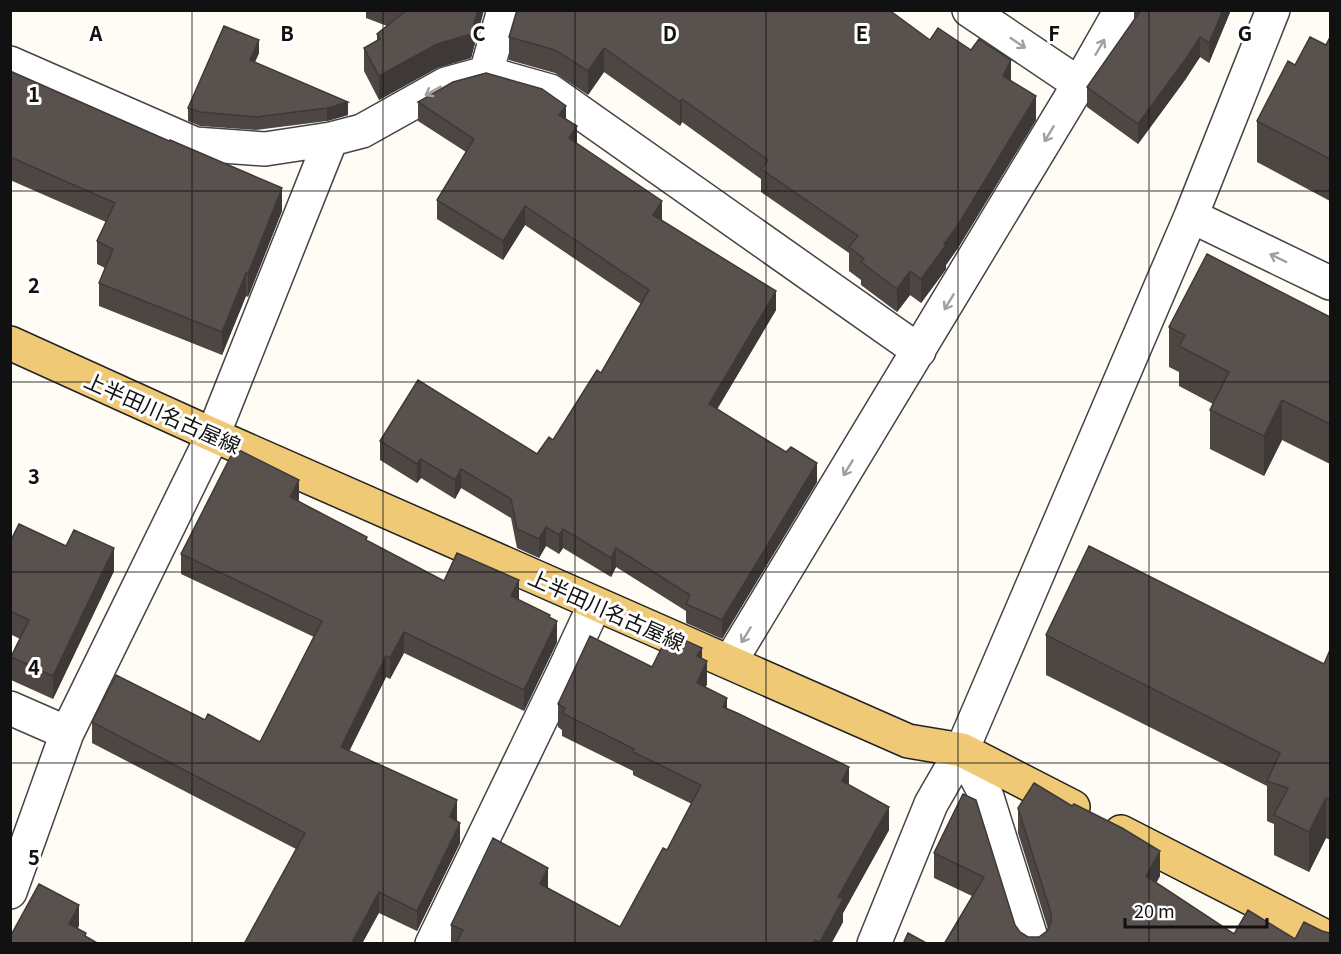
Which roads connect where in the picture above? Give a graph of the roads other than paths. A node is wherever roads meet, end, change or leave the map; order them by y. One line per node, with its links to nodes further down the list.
1 (504, 10): 6 (street)
2 (969, 10): 7 (street, one-way to 7)
3 (1121, 10): 7 (street, one-way to 3)
4 (1273, 10): 9 (street)
5 (10, 63): 8 (street)
6 (486, 73): 8 (street, one-way to 8); 12 (street)
7 (1079, 84): 12 (street, one-way to 12)
8 (331, 139): 13 (street)
9 (1191, 216): 10 (street, one-way to 9); 18 (street)
10 (1330, 283)
11 (10, 343): 13 (main road, 上半田川名古屋線)
12 (919, 351): 15 (street, one-way to 15)
13 (213, 435): 14 (main road, 上半田川名古屋線); 17 (street)
14 (595, 603): 15 (main road, 上半田川名古屋線); 21 (street)
15 (730, 662): 18 (main road, 上半田川名古屋線)
16 (10, 708): 17 (street)
17 (67, 733): 19 (street)
18 (962, 750): 20 (main road, 上半田川名古屋線); 22 (street); 23 (street)
19 (10, 892)
20 (1330, 939)
21 (432, 944)
22 (874, 944)
23 (1033, 944)

